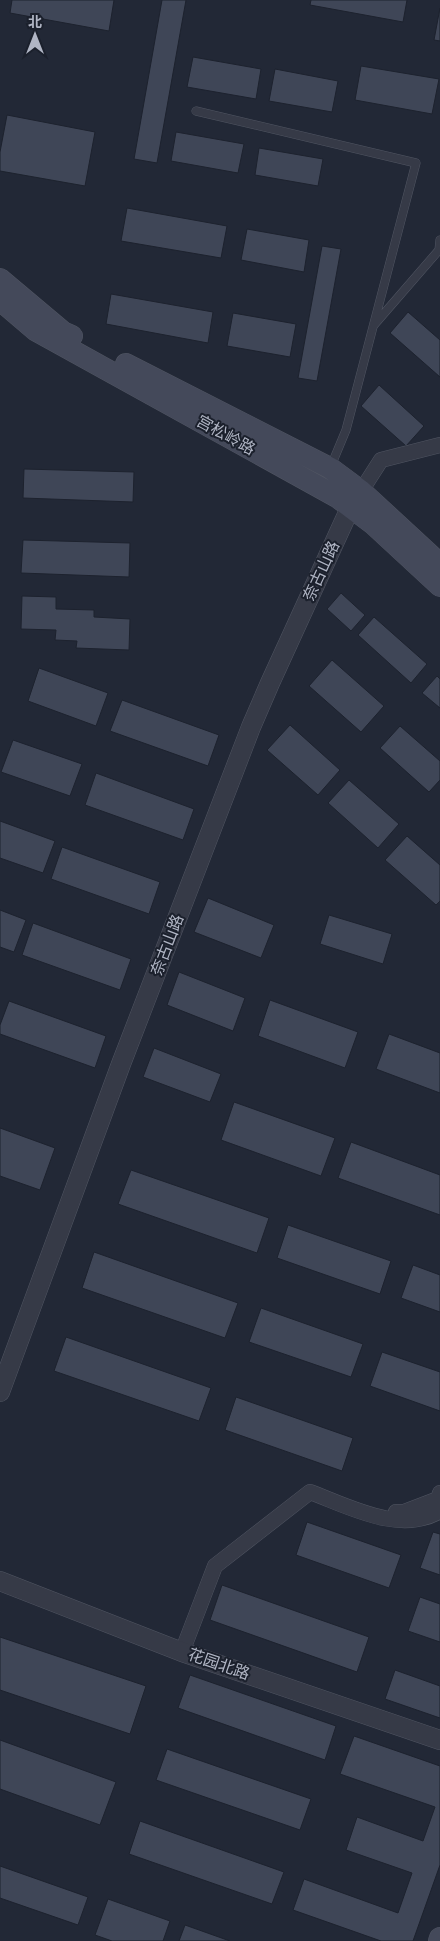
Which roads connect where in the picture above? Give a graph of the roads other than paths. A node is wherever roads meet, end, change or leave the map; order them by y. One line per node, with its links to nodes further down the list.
1 (196, 111): 6 (lane)
2 (440, 240): 3 (lane)
3 (439, 250): 6 (lane)
4 (0, 280): 8 (main road)
5 (0, 300): 8 (main road, 宫松岭路)
6 (373, 327): 8 (lane)
7 (440, 445): 9 (street)
8 (326, 478): 9 (main road, 宫松岭路)
9 (356, 499): 10 (main road); 11 (main road, 宫松岭路); 12 (street, 奈古山路)
10 (440, 564)
11 (440, 586)
12 (0, 1392)
13 (440, 1493): 15 (street)
14 (440, 1511): 15 (street)
15 (364, 1512): 17 (street)
16 (0, 1581): 17 (street, 花园北路)
17 (182, 1652): 18 (street, 花园北路)
18 (440, 1740)

